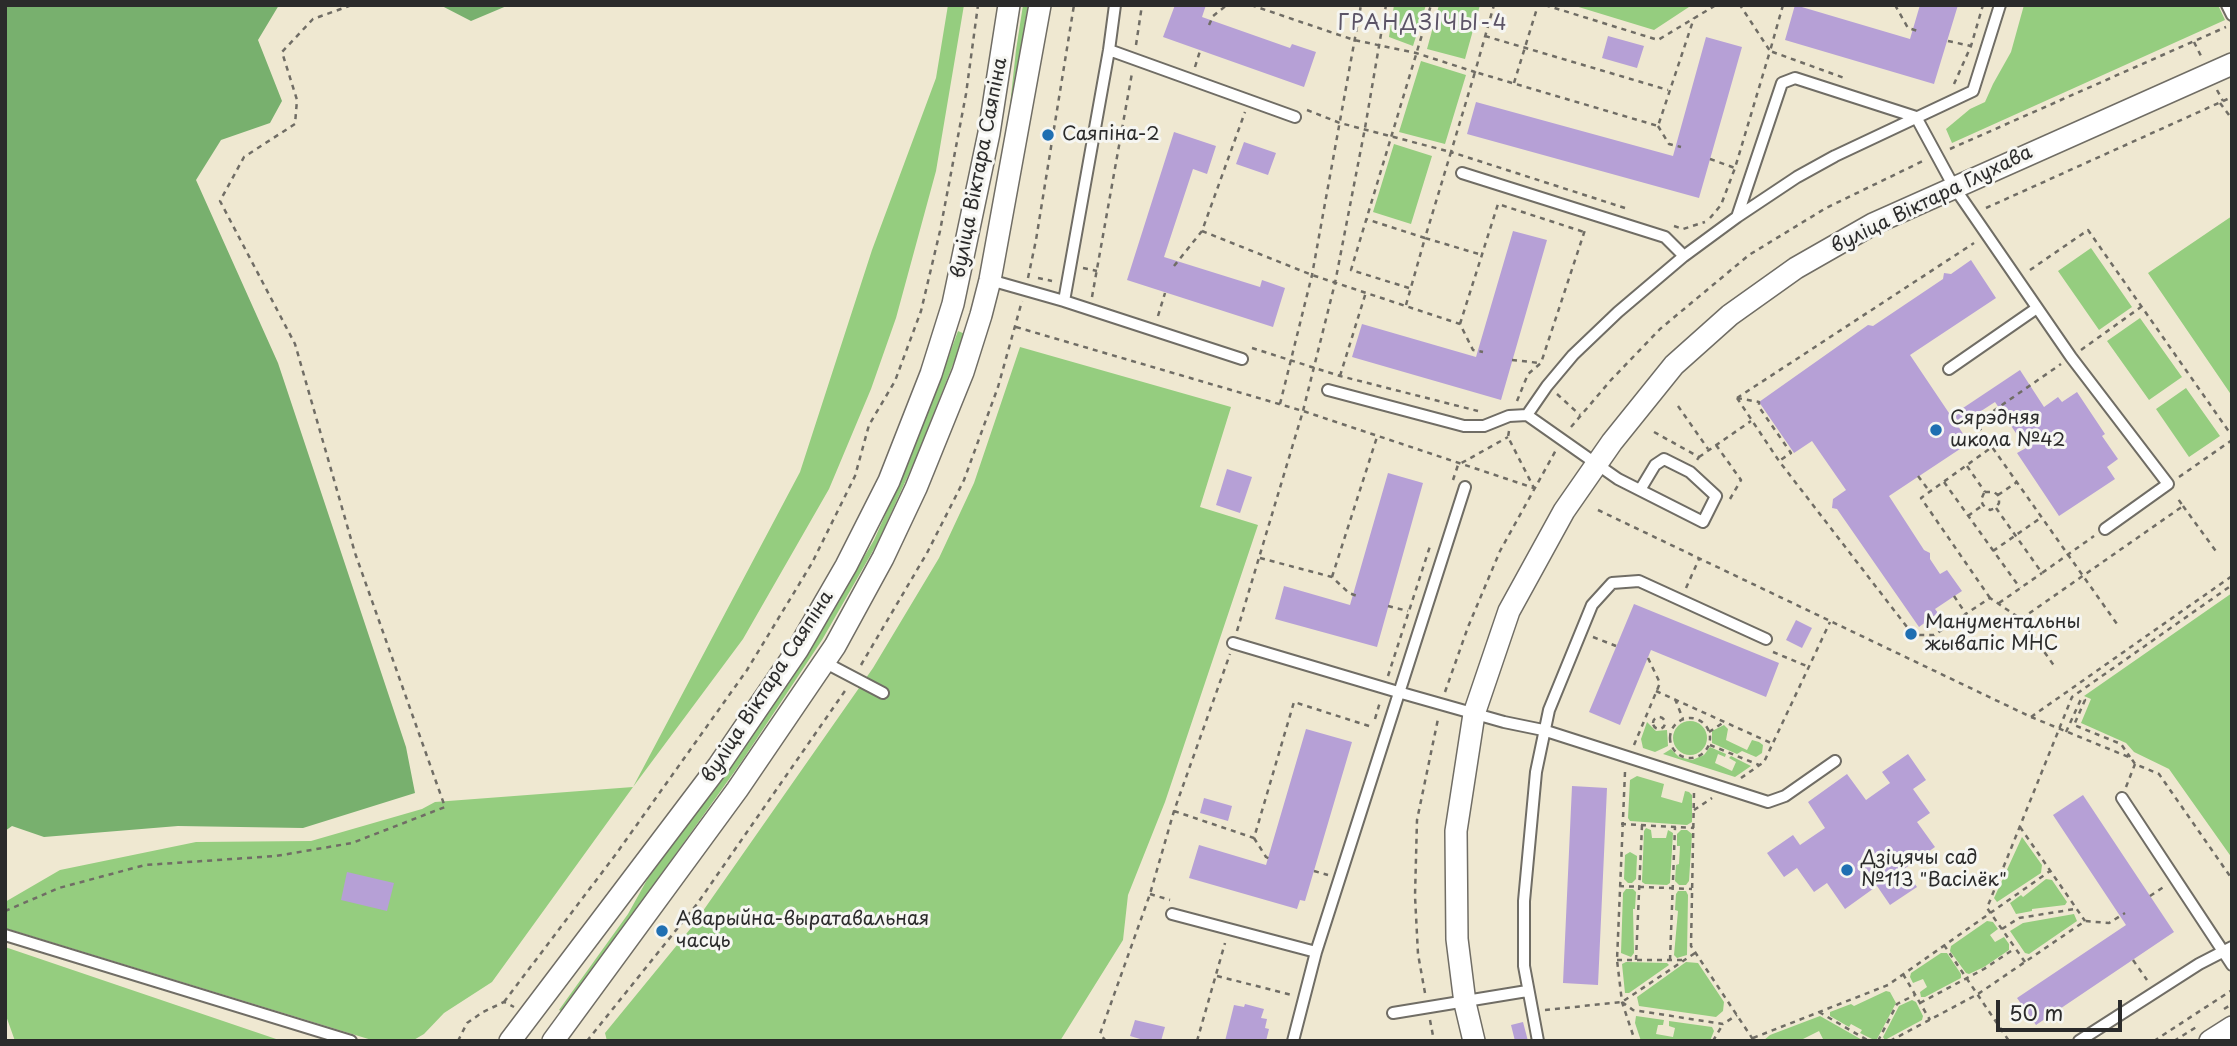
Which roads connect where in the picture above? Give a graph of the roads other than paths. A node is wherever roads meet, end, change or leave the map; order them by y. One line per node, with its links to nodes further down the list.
1 (1009, 5): 15 (street, вуліца Віктара Саяпіна)
2 (1040, 5): 16 (street, вуліца Віктара Саяпіна)
3 (1115, 5): 7 (lane)
4 (2000, 5): 10 (lane)
5 (2227, 5): 6 (lane)
6 (2232, 15)
7 (1110, 50): 9 (lane); 17 (lane)
8 (2232, 64): 12 (street, вуліца Віктара Глухава)
9 (1295, 117)
10 (1916, 117): 12 (lane); 13 (lane); 13 (lane)
11 (1462, 173): 14 (lane)
12 (1954, 187): 18 (lane); 23 (street, вуліца Віктара Глухава)
13 (1737, 217): 14 (lane)
14 (1684, 256): 22 (lane)
15 (961, 271): 16 (street); 46 (street, вуліца Віктара Саяпіна)
16 (990, 280): 17 (lane); 29 (street, вуліца Віктара Саяпіна)
17 (1064, 301): 19 (lane)
18 (2037, 308): 20 (lane); 26 (lane)
19 (1242, 359)
20 (1949, 369)
21 (1328, 390): 22 (lane)
22 (1527, 415): 23 (lane)
23 (1597, 462): 25 (lane); 32 (street, вуліца Віктара Глухава)
24 (1465, 487): 30 (lane)
25 (1640, 490): 25 (lane)
26 (2105, 529)
27 (1766, 639): 33 (lane)
28 (1233, 643): 30 (lane)
29 (824, 662): 31 (lane); 47 (street, вуліца Віктара Саяпіна)
30 (1398, 692): 32 (lane); 39 (lane)
31 (883, 693)
32 (1474, 714): 33 (lane); 42 (street, вуліца Віктара Глухава)
33 (1543, 730): 34 (lane); 41 (lane)
34 (1835, 761)
35 (2122, 798): 38 (lane)
36 (1172, 914): 39 (lane)
37 (5, 935): 45 (lane)
38 (2228, 950): 40 (lane); 51 (lane)
39 (1316, 952): 48 (lane)
40 (2232, 965)
41 (1527, 991): 42 (lane); 50 (lane)
42 (1465, 1003): 43 (lane); 49 (street, вуліца Віктара Глухава)
43 (1393, 1013)
44 (2232, 1027): 52 (street)
45 (351, 1041)
46 (510, 1041)
47 (553, 1041)
48 (1293, 1041)
49 (1474, 1041)
50 (1538, 1041)
51 (2079, 1041)
52 (2210, 1041)

